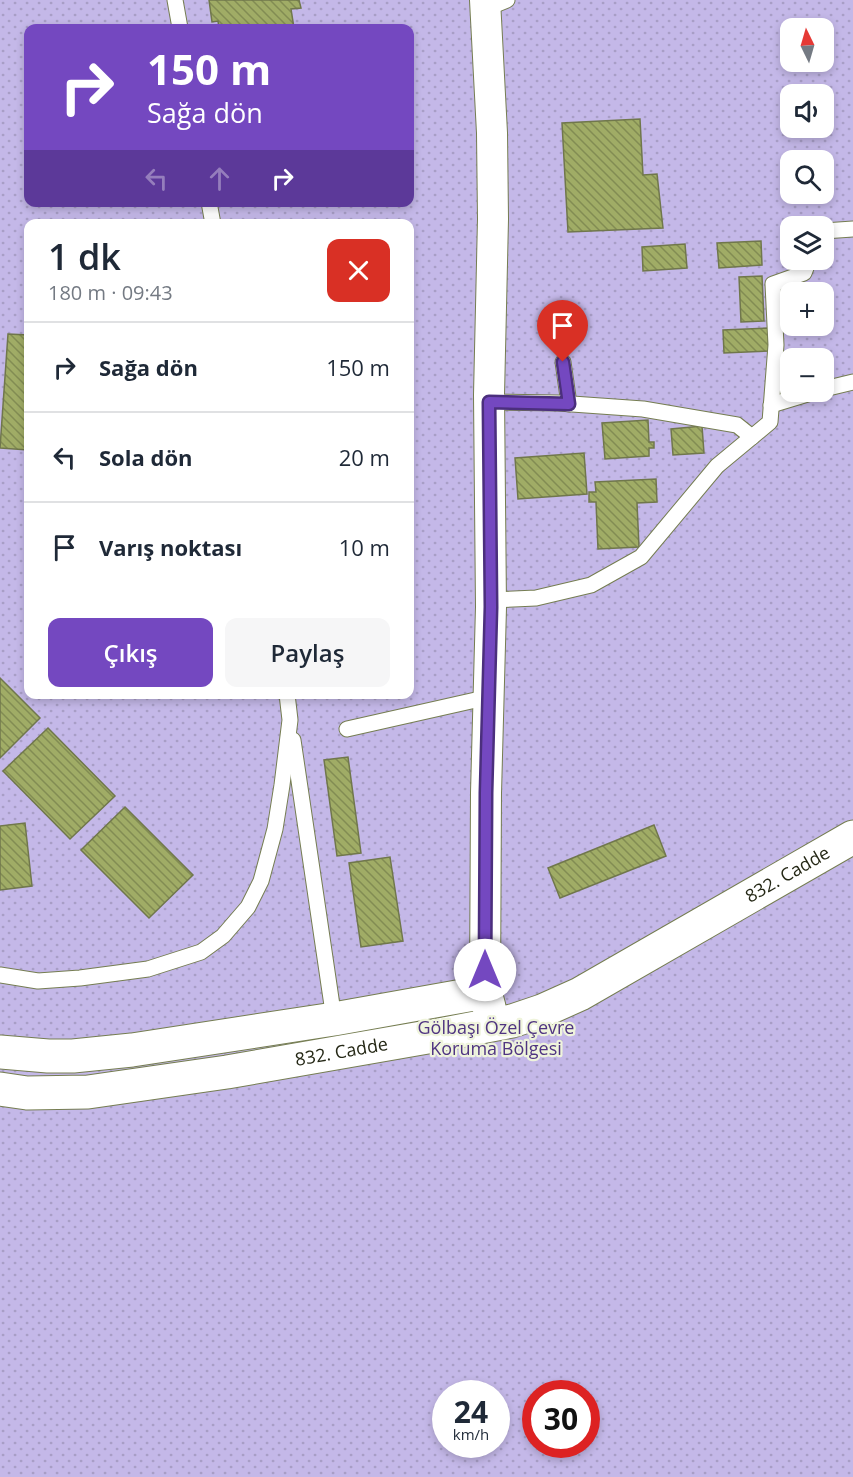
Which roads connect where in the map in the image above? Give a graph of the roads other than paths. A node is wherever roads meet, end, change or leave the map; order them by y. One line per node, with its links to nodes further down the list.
1 (175, 0): 3 (lane)
2 (492, 3): 10 (street)
3 (179, 24)
4 (853, 229): 5 (lane)
5 (834, 230)
6 (805, 270): 13 (lane)
7 (563, 362): 12 (lane)
8 (853, 382): 9 (lane)
9 (834, 387)
10 (489, 402): 12 (lane); 15 (street)
11 (781, 402): 13 (lane)
12 (569, 404): 14 (lane)
13 (771, 405): 14 (lane)
14 (752, 437): 15 (lane)
15 (491, 600): 16 (street)
16 (489, 697): 19 (lane); 22 (street)
17 (288, 699): 18 (lane)
18 (290, 720): 21 (lane); 23 (lane)
19 (347, 729)
20 (853, 837): 25 (street, 832. Cadde)
21 (0, 975)
22 (487, 1000): 23 (street, 832. Cadde)
23 (334, 1018): 24 (street, 832. Cadde); 25 (street)
24 (0, 1052)
25 (339, 1053): 26 (street, 832. Cadde)
26 (0, 1089)

